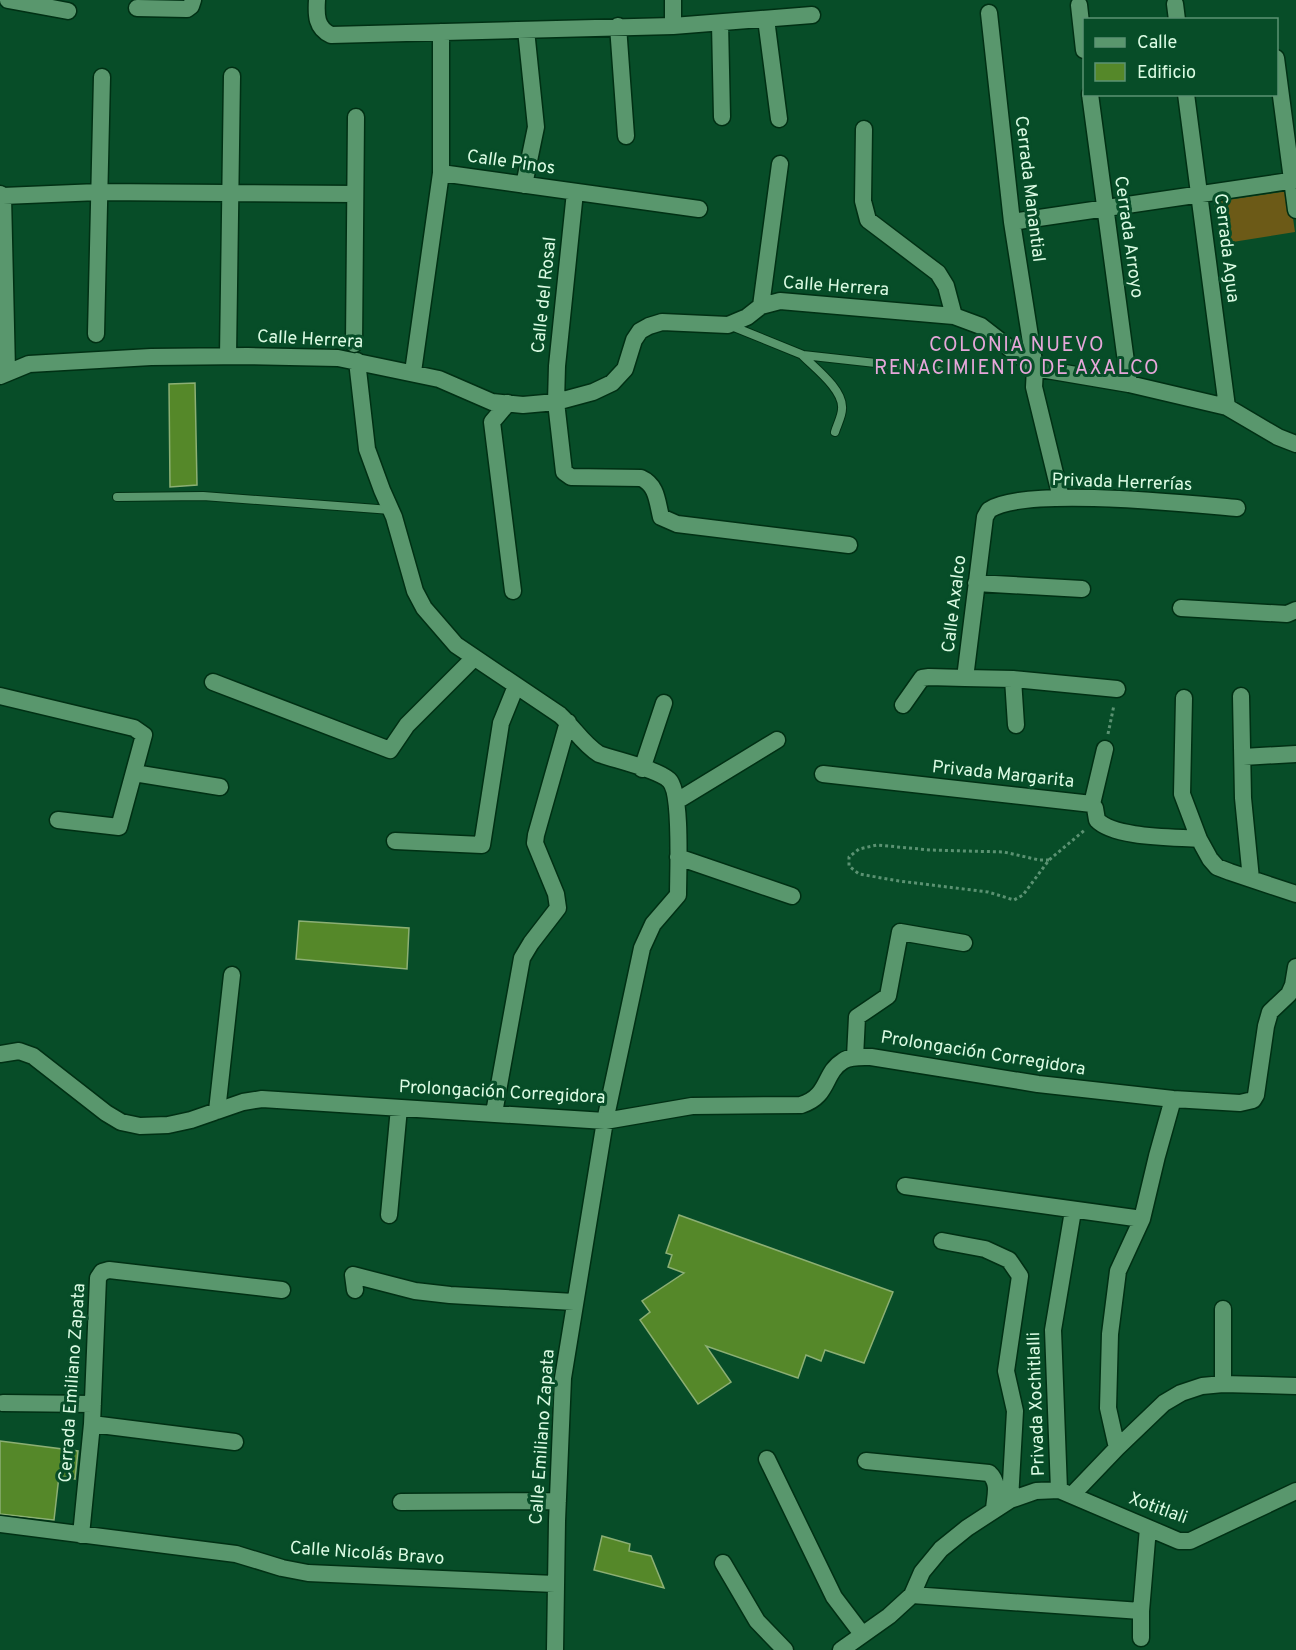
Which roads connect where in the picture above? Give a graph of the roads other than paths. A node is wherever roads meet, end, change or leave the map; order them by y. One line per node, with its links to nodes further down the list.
1 (8, 0): 7 (street)
2 (193, 0): 6 (street)
3 (317, 0): 15 (street)
4 (673, 0): 13 (street)
5 (1079, 5): 16 (street)
6 (137, 8)
7 (68, 11)
8 (989, 13): 40 (street, Cerrada Manantial)
9 (812, 15): 10 (street)
10 (766, 19): 11 (street); 24 (street)
11 (720, 23): 13 (street); 23 (street)
12 (618, 26): 13 (street); 14 (street); 26 (street)
13 (673, 26)
14 (526, 30): 15 (street); 30 (street)
15 (441, 32): 28 (street)
16 (1083, 41)
17 (1278, 72): 29 (street)
18 (232, 76): 32 (street)
19 (102, 77): 31 (street)
20 (1090, 96): 38 (street, Cerrada Arroyo)
21 (1186, 96): 36 (street, Cerrada Agua)
22 (356, 117): 34 (street)
23 (722, 117)
24 (779, 119)
25 (864, 129): 42 (street)
26 (626, 136)
27 (780, 164): 41 (street)
28 (441, 173): 30 (street, Calle Pinos); 51 (street)
29 (1294, 181): 36 (street); 39 (street)
30 (524, 185): 33 (street, Calle Pinos)
31 (99, 192): 32 (street); 35 (street); 44 (street)
32 (231, 192): 34 (street); 47 (street)
33 (575, 192): 37 (street, Calle Pinos); 54 (street, Calle del Rosal)
34 (354, 194): 45 (street)
35 (2, 195): 52 (street)
36 (1199, 195): 38 (street); 56 (street, Cerrada Agua)
37 (699, 209)
38 (1104, 210): 40 (street); 53 (street, Cerrada Arroyo)
39 (1296, 210)
40 (1012, 222): 49 (street, Cerrada Manantial)
41 (761, 306): 42 (street, Calle Herrera); 43 (street, Calle Herrera)
42 (954, 316): 49 (street, Calle Herrera)
43 (728, 325): 46 (lane); 54 (street, Calle Herrera)
44 (96, 334)
45 (354, 344)
46 (803, 355): 50 (lane); 57 (lane)
47 (228, 356): 48 (street, Calle Herrera); 52 (street, Calle Herrera)
48 (357, 361): 51 (street, Calle Herrera); 63 (street)
49 (1035, 368): 53 (street, Calle Herrera); 60 (street, Cerrada Manantial)
50 (939, 370)
51 (413, 372): 55 (street, Calle Herrera)
52 (3, 374)
53 (1129, 384): 56 (street, Calle Herrera)
54 (556, 402): 55 (street, Calle Herrera); 64 (street, Calle del Rosal)
55 (508, 403): 67 (street)
56 (1227, 406): 58 (street, Calle Herrera)
57 (835, 432)
58 (1296, 444)
59 (117, 497): 63 (lane)
60 (1061, 498): 61 (street, Privada Herrerías); 62 (street, Privada Herrerías)
61 (1005, 502): 65 (street, Calle Axalco)
62 (1237, 508)
63 (391, 510): 70 (street)
64 (849, 545)
65 (976, 583): 66 (street); 71 (street, Calle Axalco)
66 (1082, 590)
67 (513, 591)
68 (1181, 608): 69 (street)
69 (1296, 610)
70 (474, 658): 73 (street); 74 (street)
71 (965, 678): 72 (street, Calle Axalco); 80 (street)
72 (1013, 679): 75 (street, Calle Axalco); 82 (street)
73 (213, 682)
74 (516, 686): 81 (street); 95 (street)
75 (1117, 688)
76 (0, 696): 88 (street)
77 (1241, 696): 86 (street)
78 (1184, 698): 94 (street)
79 (664, 704): 87 (street)
80 (903, 705)
81 (567, 722): 87 (street); 108 (street)
82 (1016, 725)
83 (777, 740): 91 (street)
84 (1105, 749): 92 (street)
85 (1296, 754): 86 (street)
86 (1243, 757): 97 (street)
87 (642, 769): 91 (street)
88 (134, 773): 90 (street); 93 (street)
89 (823, 774): 92 (street, Privada Margarita)
90 (220, 787)
91 (677, 801): 96 (street)
92 (1094, 812): 94 (street, Privada Margarita)
93 (58, 820)
94 (1199, 839): 97 (street)
95 (395, 841)
96 (678, 857): 99 (street); 109 (street, Calle Emiliano Zapata)
97 (1251, 879): 98 (street)
98 (1296, 894)
99 (792, 896)
100 (964, 943): 104 (street)
101 (1296, 967): 105 (street, Prolongación Corregidora)
102 (232, 975): 107 (street)
103 (0, 1054): 107 (street, Prolongación Corregidora)
104 (855, 1057): 105 (street, Prolongación Corregidora); 109 (street, Prolongación Corregidora)
105 (1173, 1099): 113 (street)
106 (399, 1108): 107 (street, Prolongación Corregidora); 108 (street, Prolongación Corregidora); 112 (street)
107 (217, 1111)
108 (494, 1113): 109 (street, Prolongación Corregidora)
109 (605, 1121): 117 (street, Calle Emiliano Zapata)
110 (905, 1186): 111 (street)
111 (1073, 1211): 113 (street); 129 (street, Privada Xochitlalli)
112 (389, 1215)
113 (1142, 1220): 125 (street)
114 (942, 1241): 130 (street)
115 (282, 1290): 122 (street, Cerrada Emiliano Zapata)
116 (355, 1290): 117 (street)
117 (574, 1302): 131 (street, Calle Emiliano Zapata)
118 (1223, 1309): 119 (street)
119 (1223, 1384): 120 (street); 125 (street)
120 (1296, 1386)
121 (3, 1403): 122 (street)
122 (93, 1404): 123 (street, Cerrada Emiliano Zapata)
123 (92, 1424): 124 (street); 136 (street, Cerrada Emiliano Zapata)
124 (235, 1442)
125 (1117, 1448): 129 (street)
126 (767, 1459): 141 (street)
127 (866, 1461): 133 (street)
128 (1296, 1491): 135 (street, Xotitlali)
129 (1065, 1493): 130 (street); 135 (street, Xotitlali)
130 (1010, 1500): 133 (street)
131 (558, 1501): 132 (street); 138 (street, Calle Emiliano Zapata)
132 (401, 1502)
133 (994, 1509): 139 (street)
134 (0, 1524): 136 (street, Calle Nicolás Bravo)
135 (1148, 1528): 140 (street)
136 (81, 1535): 138 (street, Calle Nicolás Bravo)
137 (723, 1563): 144 (street)
138 (555, 1584): 143 (street, Calle Emiliano Zapata)
139 (912, 1594): 140 (street); 141 (street)
140 (1141, 1611): 142 (street)
141 (862, 1634): 145 (street)
142 (1141, 1638)
143 (555, 1650)
144 (785, 1650)
145 (841, 1650)

